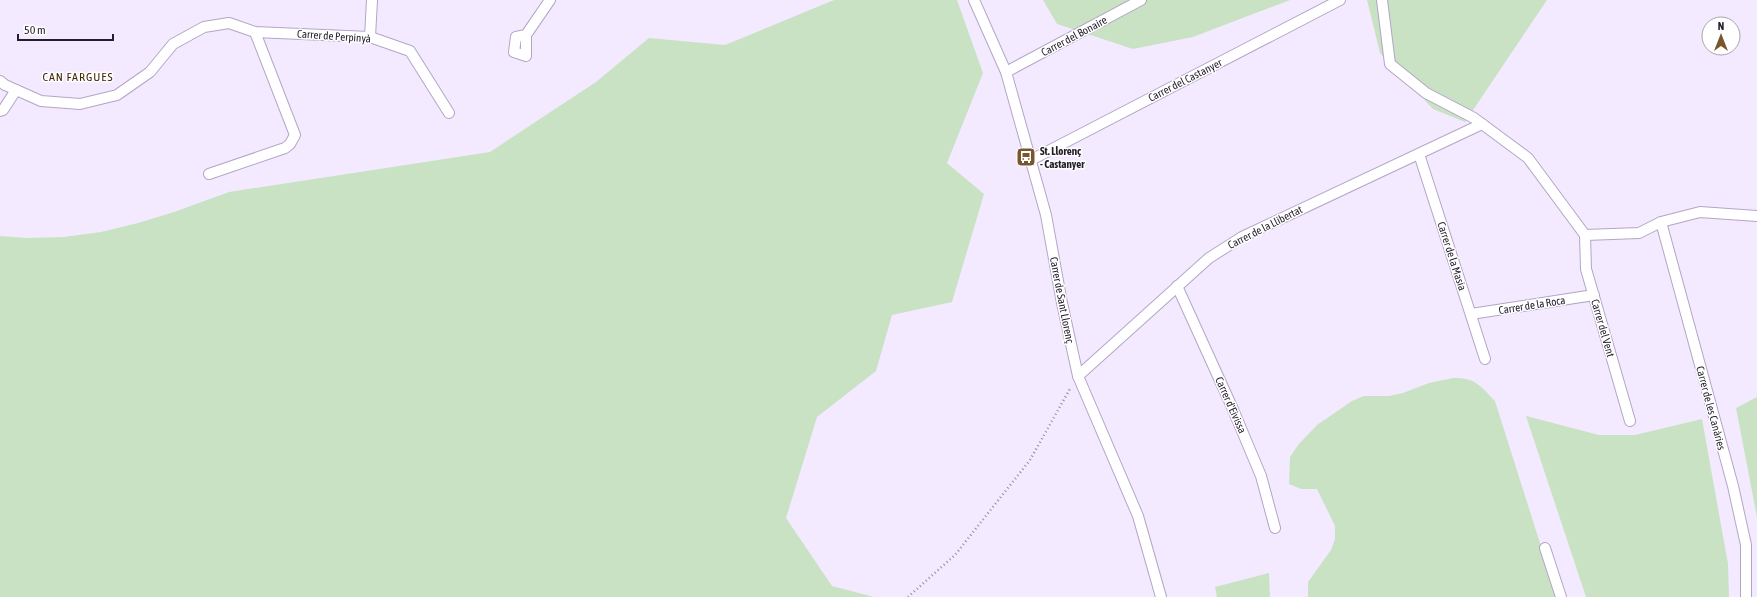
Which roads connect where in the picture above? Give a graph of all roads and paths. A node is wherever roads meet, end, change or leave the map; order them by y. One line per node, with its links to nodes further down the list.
1 (372, 0): 9 (street)
2 (550, 0): 8 (street)
3 (974, 0): 10 (street, Carrer de Sant Llorenç)
4 (1141, 0): 10 (street, Carrer del Bonaire)
5 (1340, 0): 17 (street, Carrer del Castanyer)
6 (1382, 0): 15 (street)
7 (255, 32): 9 (street, Carrer de Perpinyà); 12 (street, Carrer de Perpinyà); 18 (street)
8 (526, 35)
9 (370, 38): 14 (street, Carrer de Perpinyà)
10 (1006, 72): 17 (street, Carrer de Sant Llorenç)
11 (0, 81): 12 (street, Carrer de Perpinyà)
12 (16, 90): 13 (street)
13 (0, 111)
14 (449, 113)
15 (1482, 124): 16 (street, Carrer de la Llibertat); 21 (street)
16 (1419, 154): 22 (street, Carrer de la Llibertat); 24 (street, Carrer de la Masia)
17 (1031, 160): 26 (street, Carrer de Sant Llorenç)
18 (209, 174)
19 (1757, 216): 20 (street)
20 (1661, 222): 21 (street); 33 (street, Carrer de les Canàries)
21 (1585, 235): 23 (street, Carrer del Vent)
22 (1177, 286): 26 (street, Carrer de la Llibertat); 28 (street, Carrer d'Eivissa)
23 (1594, 296): 24 (street, Carrer de la Roca); 27 (street, Carrer del Vent)
24 (1471, 314): 25 (street, Carrer de la Masia)
25 (1486, 359)
26 (1078, 376): 30 (path); 31 (street, Carrer de Sant Llorenç)
27 (1630, 421)
28 (1275, 528)
29 (1545, 548): 32 (street)
30 (908, 597)
31 (1161, 597)
32 (1561, 597)
33 (1746, 597)

